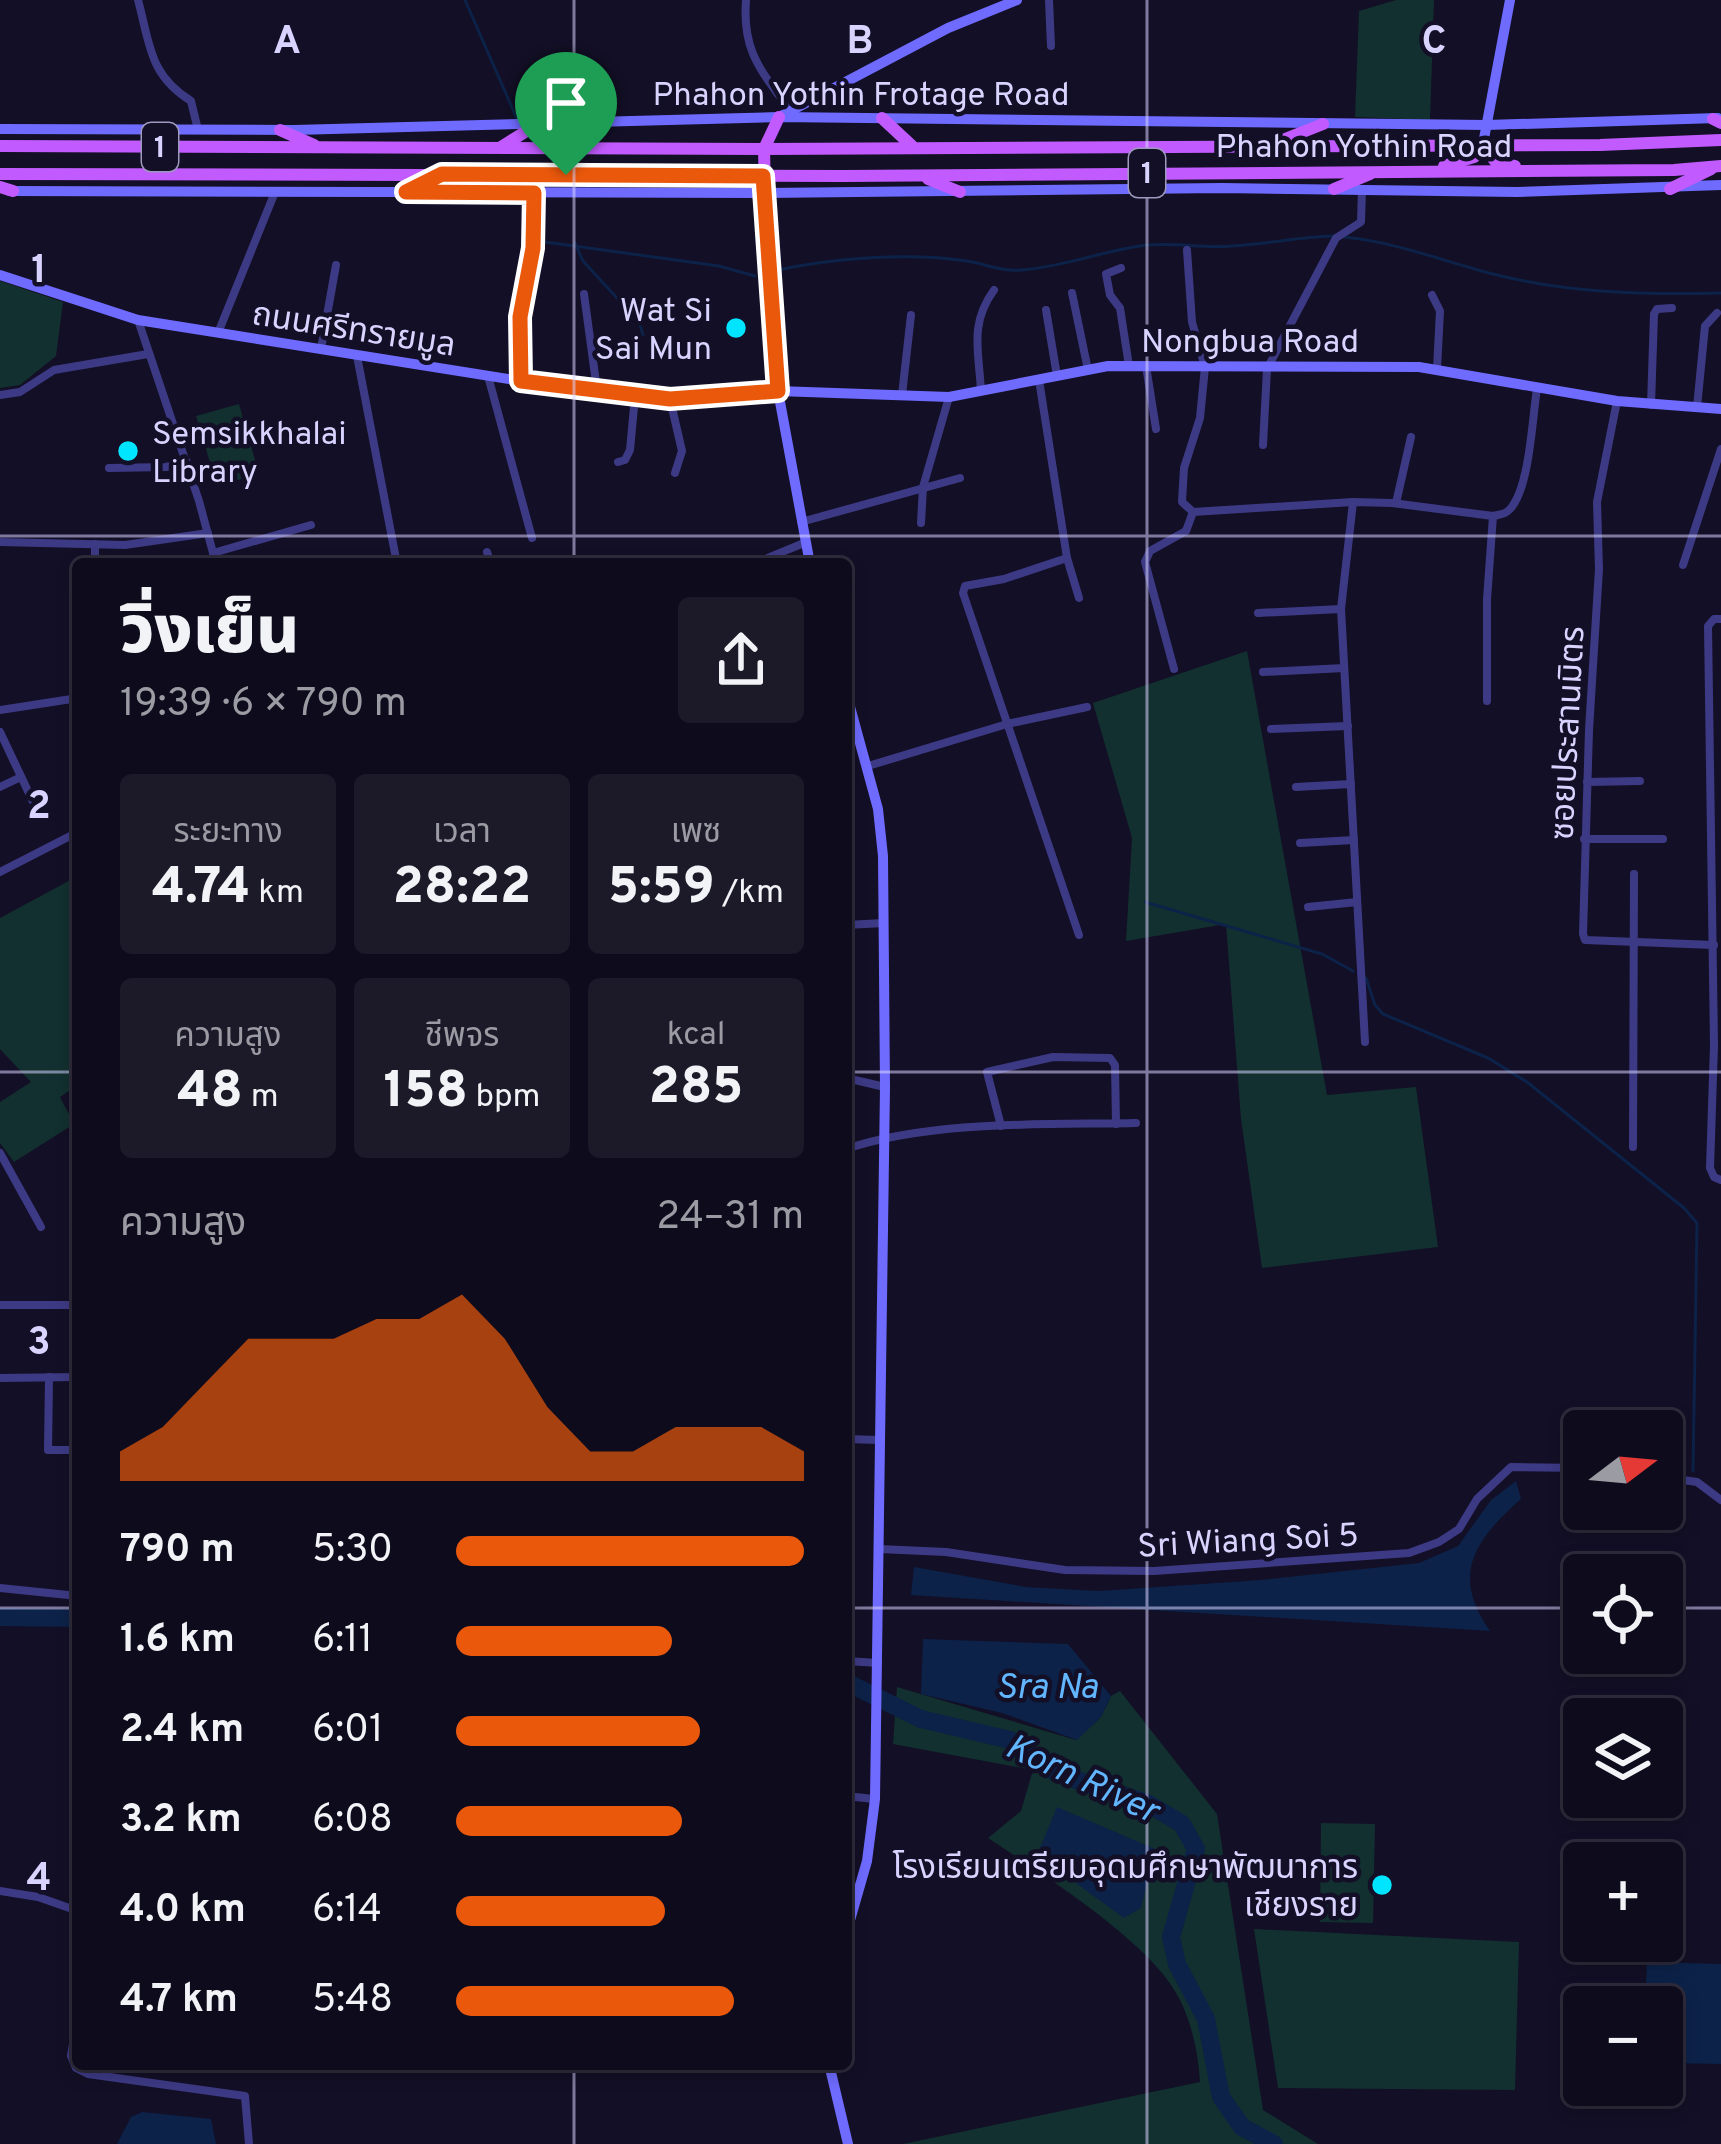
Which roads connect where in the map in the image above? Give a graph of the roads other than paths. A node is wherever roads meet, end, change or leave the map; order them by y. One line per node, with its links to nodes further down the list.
1 (138, 0): 14 (street)
2 (746, 0): 7 (street)
3 (1017, 0): 7 (main road)
4 (1049, 0): 6 (street)
5 (1510, 0): 12 (main road)
6 (1051, 46)
7 (784, 114): 8 (main road, Phahon Yothin Frotage Road / 1); 10 (main road, Phahon Yothin Frotage Road / 1); 24 (main road)
8 (882, 118): 11 (main road, Phahon Yothin Frotage Road / 1); 20 (main road)
9 (1719, 120): 12 (main road, Phahon Yothin Frotage Road / 1)
10 (541, 122): 15 (main road, Phahon Yothin Frotage Road / 1); 22 (main road)
11 (1323, 124): 12 (main road, Phahon Yothin Frotage Road / 1); 17 (main road)
12 (1487, 124): 18 (main road)
13 (0, 128): 14 (main road, Phahon Yothin Frotage Road / 1)
14 (198, 130): 15 (main road, Phahon Yothin Frotage Road / 1)
15 (280, 130): 21 (main road)
16 (1721, 140): 18 (main road, Phahon Yothin Road / 1)
17 (1273, 143): 18 (main road, Phahon Yothin Road / 1); 20 (main road, Phahon Yothin Road / 1)
18 (1483, 145): 27 (main road); 28 (main road)
19 (0, 146): 21 (main road, Phahon Yothin Road / 1)
20 (913, 147): 24 (main road, Phahon Yothin Road / 1)
21 (320, 148): 22 (main road, Phahon Yothin Road / 1)
22 (500, 148): 23 (main road, Phahon Yothin Road / 1)
23 (566, 148): 24 (main road, Phahon Yothin Road / 1); 31 (main road)
24 (764, 149): 33 (main road)
25 (1719, 166): 28 (main road, Phahon Yothin Road / 1); 37 (main road)
26 (1376, 171): 27 (main road, Phahon Yothin Road / 1); 32 (main road, Phahon Yothin Road / 1); 35 (main road)
27 (1430, 171): 28 (main road, Phahon Yothin Road / 1)
28 (1534, 171)
29 (0, 173): 30 (main road, Phahon Yothin Road / 1)
30 (442, 174): 31 (main road, Phahon Yothin Road / 1); 40 (main road)
31 (566, 175): 33 (main road, Phahon Yothin Road / 1)
32 (917, 175): 33 (main road, Phahon Yothin Road / 1); 41 (main road)
33 (763, 176): 43 (main road)
34 (1721, 185): 37 (main road, 1)
35 (1334, 189): 36 (main road, 1); 41 (main road, 1)
36 (1362, 189): 37 (main road, 1); 64 (street)
37 (1670, 189)
38 (4, 190): 39 (main road, 1)
39 (275, 192): 40 (main road, 1); 57 (street)
40 (406, 192): 42 (main road, 1)
41 (960, 192): 43 (main road, 1)
42 (534, 193): 43 (main road, 1); 70 (street)
43 (765, 193): 73 (main road)
44 (1187, 250): 63 (street)
45 (336, 265): 58 (street)
46 (1121, 268): 61 (street)
47 (0, 275): 56 (main road, ถนนศรีทรายมูล)
48 (994, 290): 74 (street)
49 (584, 293): 72 (street)
50 (1072, 293): 66 (street)
51 (1432, 295): 65 (street)
52 (1672, 308): 81 (street)
53 (1046, 310): 68 (street)
54 (1717, 313): 82 (street)
55 (911, 315): 77 (street)
56 (138, 320): 57 (main road, ถนนศรีทรายมูล); 59 (street)
57 (218, 335): 58 (main road, ถนนศรีทรายมูล)
58 (321, 350): 60 (main road, ถนนศรีทรายมูล)
59 (148, 354): 75 (street); 88 (street)
60 (357, 356): 67 (main road, ถนนศรีทรายมูล); 110 (street)
61 (1129, 366): 62 (main road, Nongbua Road); 66 (main road, Nongbua Road)
62 (1146, 366): 63 (main road, Nongbua Road); 84 (street)
63 (1205, 367): 64 (main road, Nongbua Road); 96 (street)
64 (1267, 369): 65 (main road, Nongbua Road); 86 (street)
65 (1437, 369): 71 (main road, Nongbua Road)
66 (1088, 370): 68 (main road, Nongbua Road)
67 (488, 376): 70 (main road, ถนนศรีทรายมูล); 102 (street)
68 (1057, 376): 69 (main road, Nongbua Road)
69 (1039, 380): 74 (main road, Nongbua Road); 114 (street)
70 (521, 381): 72 (main road, ถนนศรีทรายมูล)
71 (1537, 389): 80 (main road, Nongbua Road); 97 (street)
72 (597, 390): 76 (main road, ถนนศรีทรายมูล)
73 (778, 391): 77 (main road, Nongbua Road); 79 (main road, ถนนศรีทรายมูล); 98 (main road)
74 (981, 393): 78 (main road, Nongbua Road)
75 (0, 394)
76 (635, 395): 79 (main road, ถนนศรีทรายมูล); 89 (street)
77 (902, 395): 78 (main road, Nongbua Road)
78 (949, 397): 93 (street)
79 (670, 399): 91 (street)
80 (1617, 401): 81 (main road, Nongbua Road); 134 (street, ซอยประสานมิตร)
81 (1651, 405): 82 (main road, Nongbua Road)
82 (1697, 407): 83 (main road, Nongbua Road)
83 (1721, 409)
84 (1156, 429)
85 (1411, 437): 95 (street)
86 (1263, 445)
87 (1721, 448): 115 (street)
88 (187, 462): 90 (street); 101 (street)
89 (617, 462)
90 (109, 468)
91 (675, 473)
92 (961, 478): 93 (street)
93 (923, 487): 98 (street); 99 (street)
94 (1354, 502): 95 (street); 96 (street); 117 (street)
95 (1396, 503): 97 (street)
96 (1193, 512): 121 (street)
97 (1492, 516): 124 (street)
98 (800, 523): 104 (main road)
99 (921, 523)
100 (311, 525): 107 (street)
101 (208, 533): 105 (street); 107 (street)
102 (532, 538)
103 (0, 542): 105 (street)
104 (803, 543): 112 (street); 113 (main road)
105 (95, 544): 108 (street)
106 (487, 551): 111 (street)
107 (213, 553): 109 (street)
108 (95, 558)
109 (214, 558)
110 (396, 558)
111 (489, 558)
112 (767, 558)
113 (808, 558)
114 (1067, 558): 116 (street); 127 (street)
115 (1683, 565)
116 (1079, 598)
117 (1341, 609): 118 (street); 120 (street)
118 (1258, 613)
119 (1721, 619): 148 (street)
120 (1345, 668): 122 (street); 128 (street)
121 (1174, 669)
122 (1263, 672)
123 (72, 699): 126 (street)
124 (1487, 701)
125 (1087, 707): 127 (street)
126 (0, 710)
127 (1006, 724): 132 (street); 152 (street)
128 (1348, 726): 129 (street); 136 (street)
129 (1271, 729)
130 (852, 730): 132 (main road)
131 (0, 732): 133 (street)
132 (868, 766): 150 (main road)
133 (21, 777): 137 (street); 139 (street)
134 (1587, 782): 135 (street); 141 (street, ซอยประสานมิตร)
135 (1640, 782)
136 (1351, 784): 138 (street); 143 (street)
137 (0, 788)
138 (1297, 788)
139 (36, 808)
140 (72, 835): 145 (street)
141 (1584, 839): 142 (street); 153 (street, ซอยประสานมิตร)
142 (1663, 839)
143 (1354, 840): 144 (street); 147 (street)
144 (1300, 844)
145 (0, 872)
146 (1634, 874): 153 (street)
147 (1357, 902): 149 (street); 156 (street)
148 (1717, 903): 154 (street)
149 (1308, 907)
150 (884, 923): 151 (street); 159 (main road)
151 (852, 926)
152 (1079, 935)
153 (1634, 943): 154 (street, ซอยประสานมิตร); 166 (street)
154 (1714, 946): 155 (street)
155 (1718, 974): 157 (street)
156 (1365, 1042)
157 (1718, 1045): 163 (street)
158 (852, 1079): 159 (street)
159 (885, 1087): 164 (main road)
160 (1116, 1124): 161 (street); 162 (street); 162 (street)
161 (1136, 1124)
162 (1001, 1126): 164 (street)
163 (1716, 1129): 168 (street)
164 (885, 1138): 165 (street); 176 (main road)
165 (852, 1147)
166 (1633, 1147)
167 (0, 1153): 169 (street)
168 (1721, 1180)
169 (41, 1227)
170 (0, 1305): 171 (street)
171 (72, 1305)
172 (50, 1377): 173 (street); 174 (street); 177 (street)
173 (72, 1377)
174 (0, 1378)
175 (852, 1439): 176 (street)
176 (881, 1441): 181 (main road)
177 (72, 1450)
178 (1563, 1468): 181 (street, Sri Wiang Soi 5)
179 (1683, 1480): 180 (street)
180 (1721, 1500)
181 (879, 1549): 185 (main road)
182 (0, 1588): 183 (street)
183 (72, 1595)
184 (852, 1661): 185 (street)
185 (878, 1663): 187 (main road)
186 (852, 1797): 187 (street)
187 (875, 1799): 190 (main road)
188 (0, 1891): 189 (street)
189 (72, 1909)
190 (852, 1913)
191 (80, 2070): 193 (street)
192 (831, 2070): 194 (main road)
193 (249, 2144)
194 (848, 2144)

